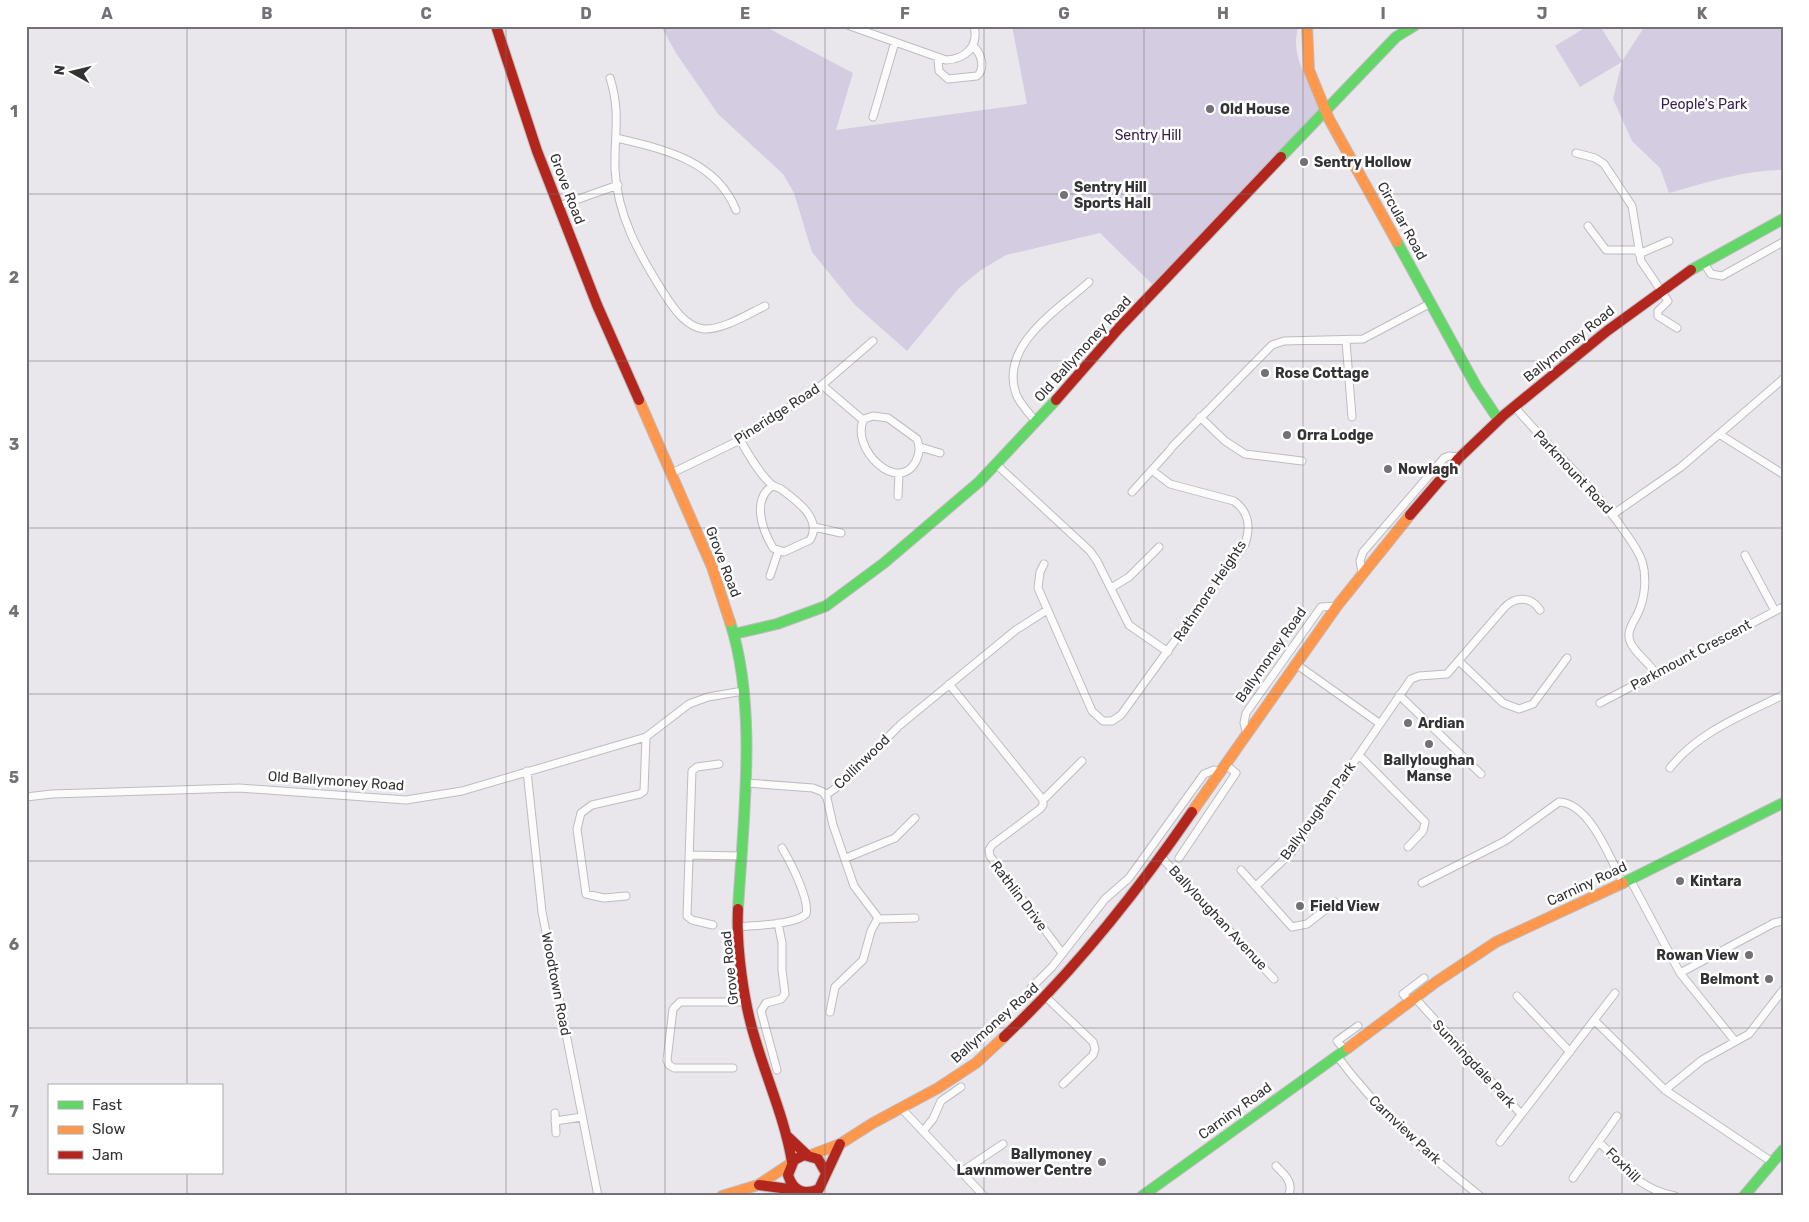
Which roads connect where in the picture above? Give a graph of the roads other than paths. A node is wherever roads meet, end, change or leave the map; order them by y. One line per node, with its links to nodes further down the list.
1 (496, 26): 15 (street, Grove Road)
2 (850, 26): 6 (street)
3 (974, 26): 7 (street)
4 (1307, 26): 10 (street, Circular Road)
5 (1414, 26): 10 (street, Old Ballymoney Road)
6 (895, 42): 8 (street); 11 (street)
7 (973, 46): 8 (street); 8 (street)
8 (938, 58)
9 (610, 78): 12 (street)
10 (1325, 109): 25 (street, Circular Road); 37 (street, Old Ballymoney Road)
11 (873, 117)
12 (616, 138): 14 (street); 16 (street)
13 (1576, 153): 21 (street)
14 (618, 185): 15 (street); 26 (street)
15 (559, 206): 46 (street, Grove Road)
16 (736, 210)
17 (1783, 219): 22 (street, Ballymoney Road)
18 (1588, 226): 21 (street)
19 (1669, 241): 21 (street)
20 (1783, 242): 22 (street)
21 (1639, 252): 24 (street)
22 (1703, 262): 24 (street, Ballymoney Road)
23 (1089, 282): 37 (street)
24 (1660, 291): 27 (street); 32 (street, Ballymoney Road)
25 (1431, 303): 29 (street); 35 (street, Circular Road)
26 (765, 306)
27 (1677, 328)
28 (873, 341): 31 (street, Pineridge Road)
29 (1346, 341): 33 (street); 34 (street)
30 (1782, 381): 38 (street)
31 (822, 385): 36 (street); 39 (street, Pineridge Road)
32 (1514, 406): 35 (street, Ballymoney Road); 51 (street, Parkmount Road)
33 (1352, 416)
34 (1200, 417): 42 (street); 44 (street)
35 (1498, 419): 60 (street, Ballymoney Road)
36 (863, 420): 40 (street); 45 (street)
37 (1036, 422): 43 (street, Old Ballymoney Road)
38 (1719, 434): 47 (street); 51 (street)
39 (740, 440): 46 (street, Pineridge Road); 48 (street)
40 (920, 447): 41 (street); 45 (street)
41 (940, 453)
42 (1302, 461)
43 (997, 465): 59 (street, Rathmore Heights); 65 (street, Old Ballymoney Road)
44 (1153, 471): 49 (street); 66 (street, Rathmore Heights)
45 (899, 472): 50 (street)
46 (672, 473): 65 (street, Grove Road)
47 (1783, 474)
48 (772, 486): 52 (street); 55 (street)
49 (1132, 492)
50 (898, 496)
51 (1612, 515): 70 (street, Parkmount Road)
52 (814, 527): 53 (street); 55 (street)
53 (840, 533)
54 (1159, 547): 59 (street)
55 (778, 552): 58 (street)
56 (1745, 555): 64 (street)
57 (1044, 564): 62 (street, Rathmore Heights)
58 (770, 576)
59 (1111, 588): 66 (street, Rathmore Heights)
60 (1337, 606): 69 (street, Ballymoney Road); 77 (street, Ballymoney Road)
61 (1783, 607): 64 (street, Parkmount Crescent)
62 (1047, 610): 66 (street, Rathmore Heights); 71 (street)
63 (1540, 610): 68 (street, Ballyloughan Park)
64 (1775, 611): 70 (street, Parkmount Crescent)
65 (734, 634): 72 (street, Grove Road)
66 (1168, 652)
67 (1567, 658): 68 (street)
68 (1459, 661): 73 (street, Ballyloughan Park)
69 (1296, 664): 76 (street); 77 (street, Ballymoney Road)
70 (1656, 674): 75 (street, Parkmount Crescent)
71 (949, 684): 87 (street, Collinwood); 89 (street)
72 (744, 691): 78 (street, Old Ballymoney Road); 86 (street, Grove Road)
73 (1399, 695): 76 (street, Ballyloughan Park); 85 (street)
74 (1783, 696): 82 (street)
75 (1600, 703)
76 (1379, 723): 79 (street, Ballyloughan Park)
77 (1247, 734): 83 (street, Ballymoney Road)
78 (646, 737): 84 (street, Old Ballymoney Road); 103 (street)
79 (1358, 755): 92 (street, Ballyloughan Park); 102 (street, Ballyloughan Park)
80 (1082, 761): 89 (street, Rathlin Drive)
81 (719, 764): 94 (street)
82 (1670, 768)
83 (1223, 769): 96 (street, Ballymoney Road); 98 (street); 104 (street, Ballymoney Road)
84 (527, 771): 88 (street, Old Ballymoney Road); 139 (street, Woodtown Road)
85 (1481, 774)
86 (747, 784): 87 (street, Collinwood); 95 (street, Grove Road)
87 (826, 795): 97 (street, Collinwood)
88 (26, 797)
89 (1043, 800): 113 (street, Rathlin Drive)
90 (1783, 803): 100 (street, Carniny Road)
91 (915, 818): 97 (street)
92 (1408, 847)
93 (782, 848): 110 (street)
94 (689, 855): 95 (street); 111 (street)
95 (741, 856): 112 (street, Grove Road)
96 (1161, 857): 106 (street, Ballymoney Road); 116 (street, Ballyloughan Avenue)
97 (846, 858): 107 (street, Collinwood)
98 (1179, 858)
99 (1241, 870): 102 (street)
100 (1627, 881): 101 (street); 114 (street); 122 (street, Carniny Road)
101 (1422, 883)
102 (1256, 886): 105 (street)
103 (626, 896)
104 (1105, 899): 106 (street); 113 (street, Ballymoney Road)
105 (1335, 902)
106 (1119, 909): 120 (street, Ballymoney Road)
107 (878, 918): 108 (street); 124 (street)
108 (915, 918)
109 (1783, 922): 114 (street)
110 (778, 923): 112 (street); 131 (street)
111 (713, 925)
112 (738, 927): 123 (street, Grove Road)
113 (1062, 954): 117 (street, Ballymoney Road)
114 (1680, 973): 127 (street)
115 (1424, 978): 122 (street)
116 (1274, 979)
117 (1031, 988)
118 (1783, 990): 127 (street)
119 (1615, 994): 125 (street, Sunningdale Park)
120 (1046, 996): 132 (street); 135 (street, Ballymoney Road)
121 (1517, 996): 128 (street)
122 (1412, 1000): 129 (street, Carniny Road); 137 (street, Sunningdale Park)
123 (747, 1002): 130 (street); 143 (street, Grove Road)
124 (830, 1012)
125 (1594, 1020): 128 (street, Sunningdale Park); 134 (street)
126 (1358, 1026): 129 (street)
127 (1735, 1041): 134 (street)
128 (1570, 1052): 137 (street, Sunningdale Park)
129 (1341, 1053): 163 (street, Carniny Road); 165 (street, Carnview Park)
130 (733, 1068)
131 (777, 1070)
132 (1063, 1084)
133 (960, 1087): 141 (street)
134 (1665, 1090): 150 (street)
135 (902, 1109): 141 (street); 146 (street, Ballymoney Road)
136 (555, 1113): 140 (street)
137 (1521, 1114): 144 (street)
138 (1617, 1116): 145 (street, Foxhill)
139 (582, 1117): 140 (street); 159 (street, Woodtown Road)
140 (555, 1121): 142 (street)
141 (923, 1131): 153 (street)
142 (556, 1133)
143 (788, 1137): 149 (street, Grove Road); 151 (street, Grove Road)
144 (1500, 1142)
145 (1599, 1142): 155 (street, Foxhill); 166 (street, Foxhill)
146 (840, 1144): 149 (street, Ballymoney Road); 154 (street)
147 (1003, 1144): 153 (street)
148 (1783, 1150): 150 (street)
149 (809, 1155): 151 (street); 154 (street)
150 (1772, 1162): 167 (street)
151 (791, 1163): 157 (street); 158 (street)
152 (1276, 1166): 164 (street)
153 (961, 1172): 162 (street)
154 (826, 1173): 156 (street)
155 (1573, 1178)
156 (823, 1184): 158 (street); 161 (street)
157 (758, 1185): 158 (street); 160 (street)
158 (801, 1192)
159 (598, 1196)
160 (722, 1196)
161 (821, 1196)
162 (984, 1196)
163 (1142, 1196)
164 (1288, 1196)
165 (1480, 1196)
166 (1675, 1196)
167 (1744, 1196)

